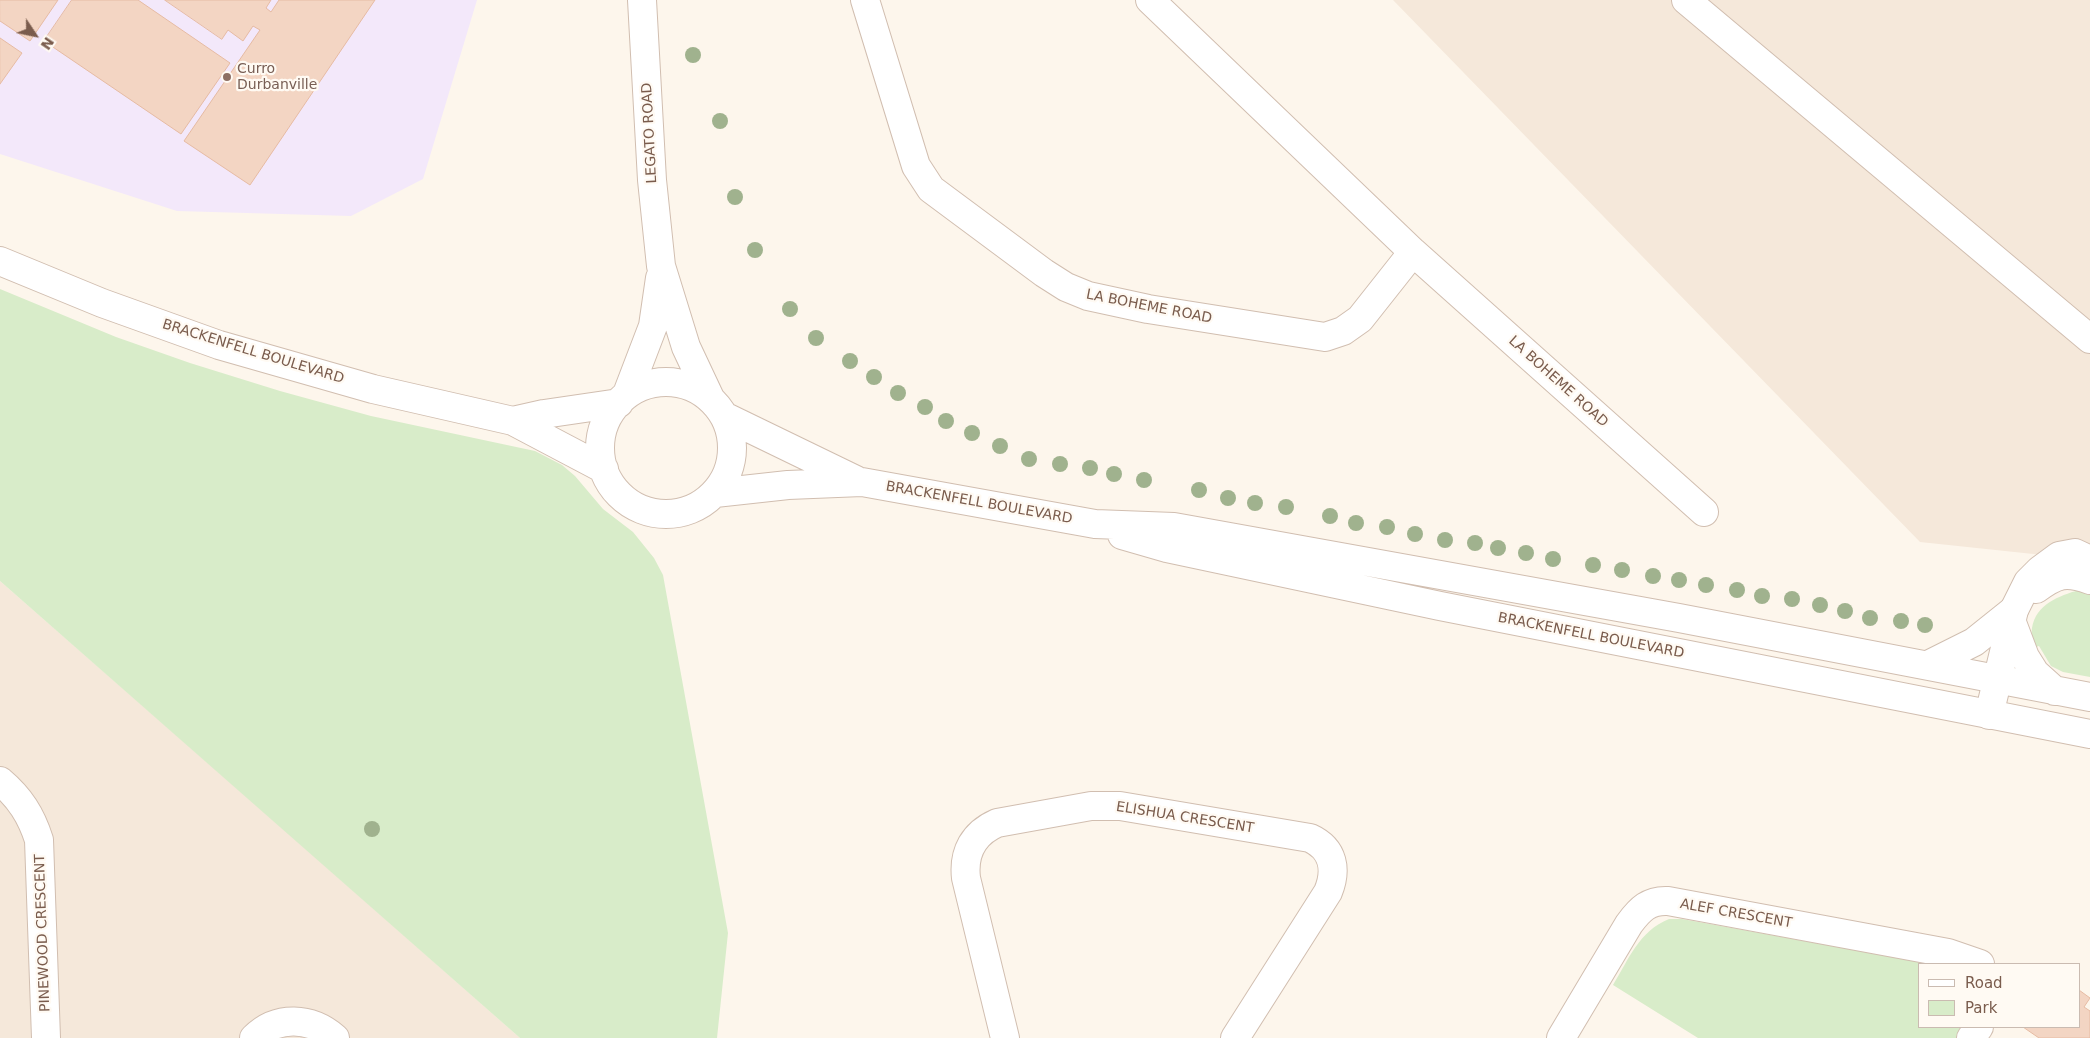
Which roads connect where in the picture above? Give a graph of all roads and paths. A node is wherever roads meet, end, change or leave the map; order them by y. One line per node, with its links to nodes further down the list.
1 (642, 0): 7 (street, LEGATO ROAD)
2 (865, 0): 5 (street, LA BOHEME ROAD)
3 (1150, 0): 5 (street, LA BOHEME ROAD)
4 (1686, 0): 8 (street)
5 (1413, 252): 15 (street, LA BOHEME ROAD)
6 (0, 261): 11 (street, BRACKENFELL BOULEVARD)
7 (661, 266): 9 (street, LEGATO ROAD); 10 (street, LEGATO ROAD)
8 (2090, 339)
9 (623, 398): 10 (street); 11 (street, BRACKENFELL BOULEVARD); 12 (street)
10 (717, 407): 13 (street, BRACKENFELL BOULEVARD); 14 (street)
11 (513, 421): 12 (street, BRACKENFELL BOULEVARD)
12 (604, 469): 14 (street)
13 (862, 482): 14 (street, BRACKENFELL BOULEVARD); 16 (street, BRACKENFELL BOULEVARD)
14 (715, 493)
15 (1704, 512)
16 (1095, 524): 20 (street, BRACKENFELL BOULEVARD); 24 (street, BRACKENFELL BOULEVARD)
17 (2085, 554): 19 (street)
18 (2090, 580): 19 (street)
19 (2015, 609): 20 (street); 21 (street); 22 (street)
20 (1928, 665): 21 (street, BRACKENFELL BOULEVARD)
21 (1996, 679): 22 (street, BRACKENFELL BOULEVARD); 24 (street)
22 (2055, 691): 23 (street, BRACKENFELL BOULEVARD)
23 (2090, 697)
24 (1989, 715): 25 (street, BRACKENFELL BOULEVARD)
25 (2090, 734)
26 (0, 781): 29 (street, PINEWOOD CRESCENT)
27 (1977, 963): 34 (street, ALEF CRESCENT)
28 (1978, 1028): 35 (street)
29 (46, 1038)
30 (254, 1038): 31 (street)
31 (335, 1038)
32 (1005, 1038): 33 (street, ELISHUA CRESCENT)
33 (1235, 1038)
34 (1561, 1038)
35 (1970, 1038)

